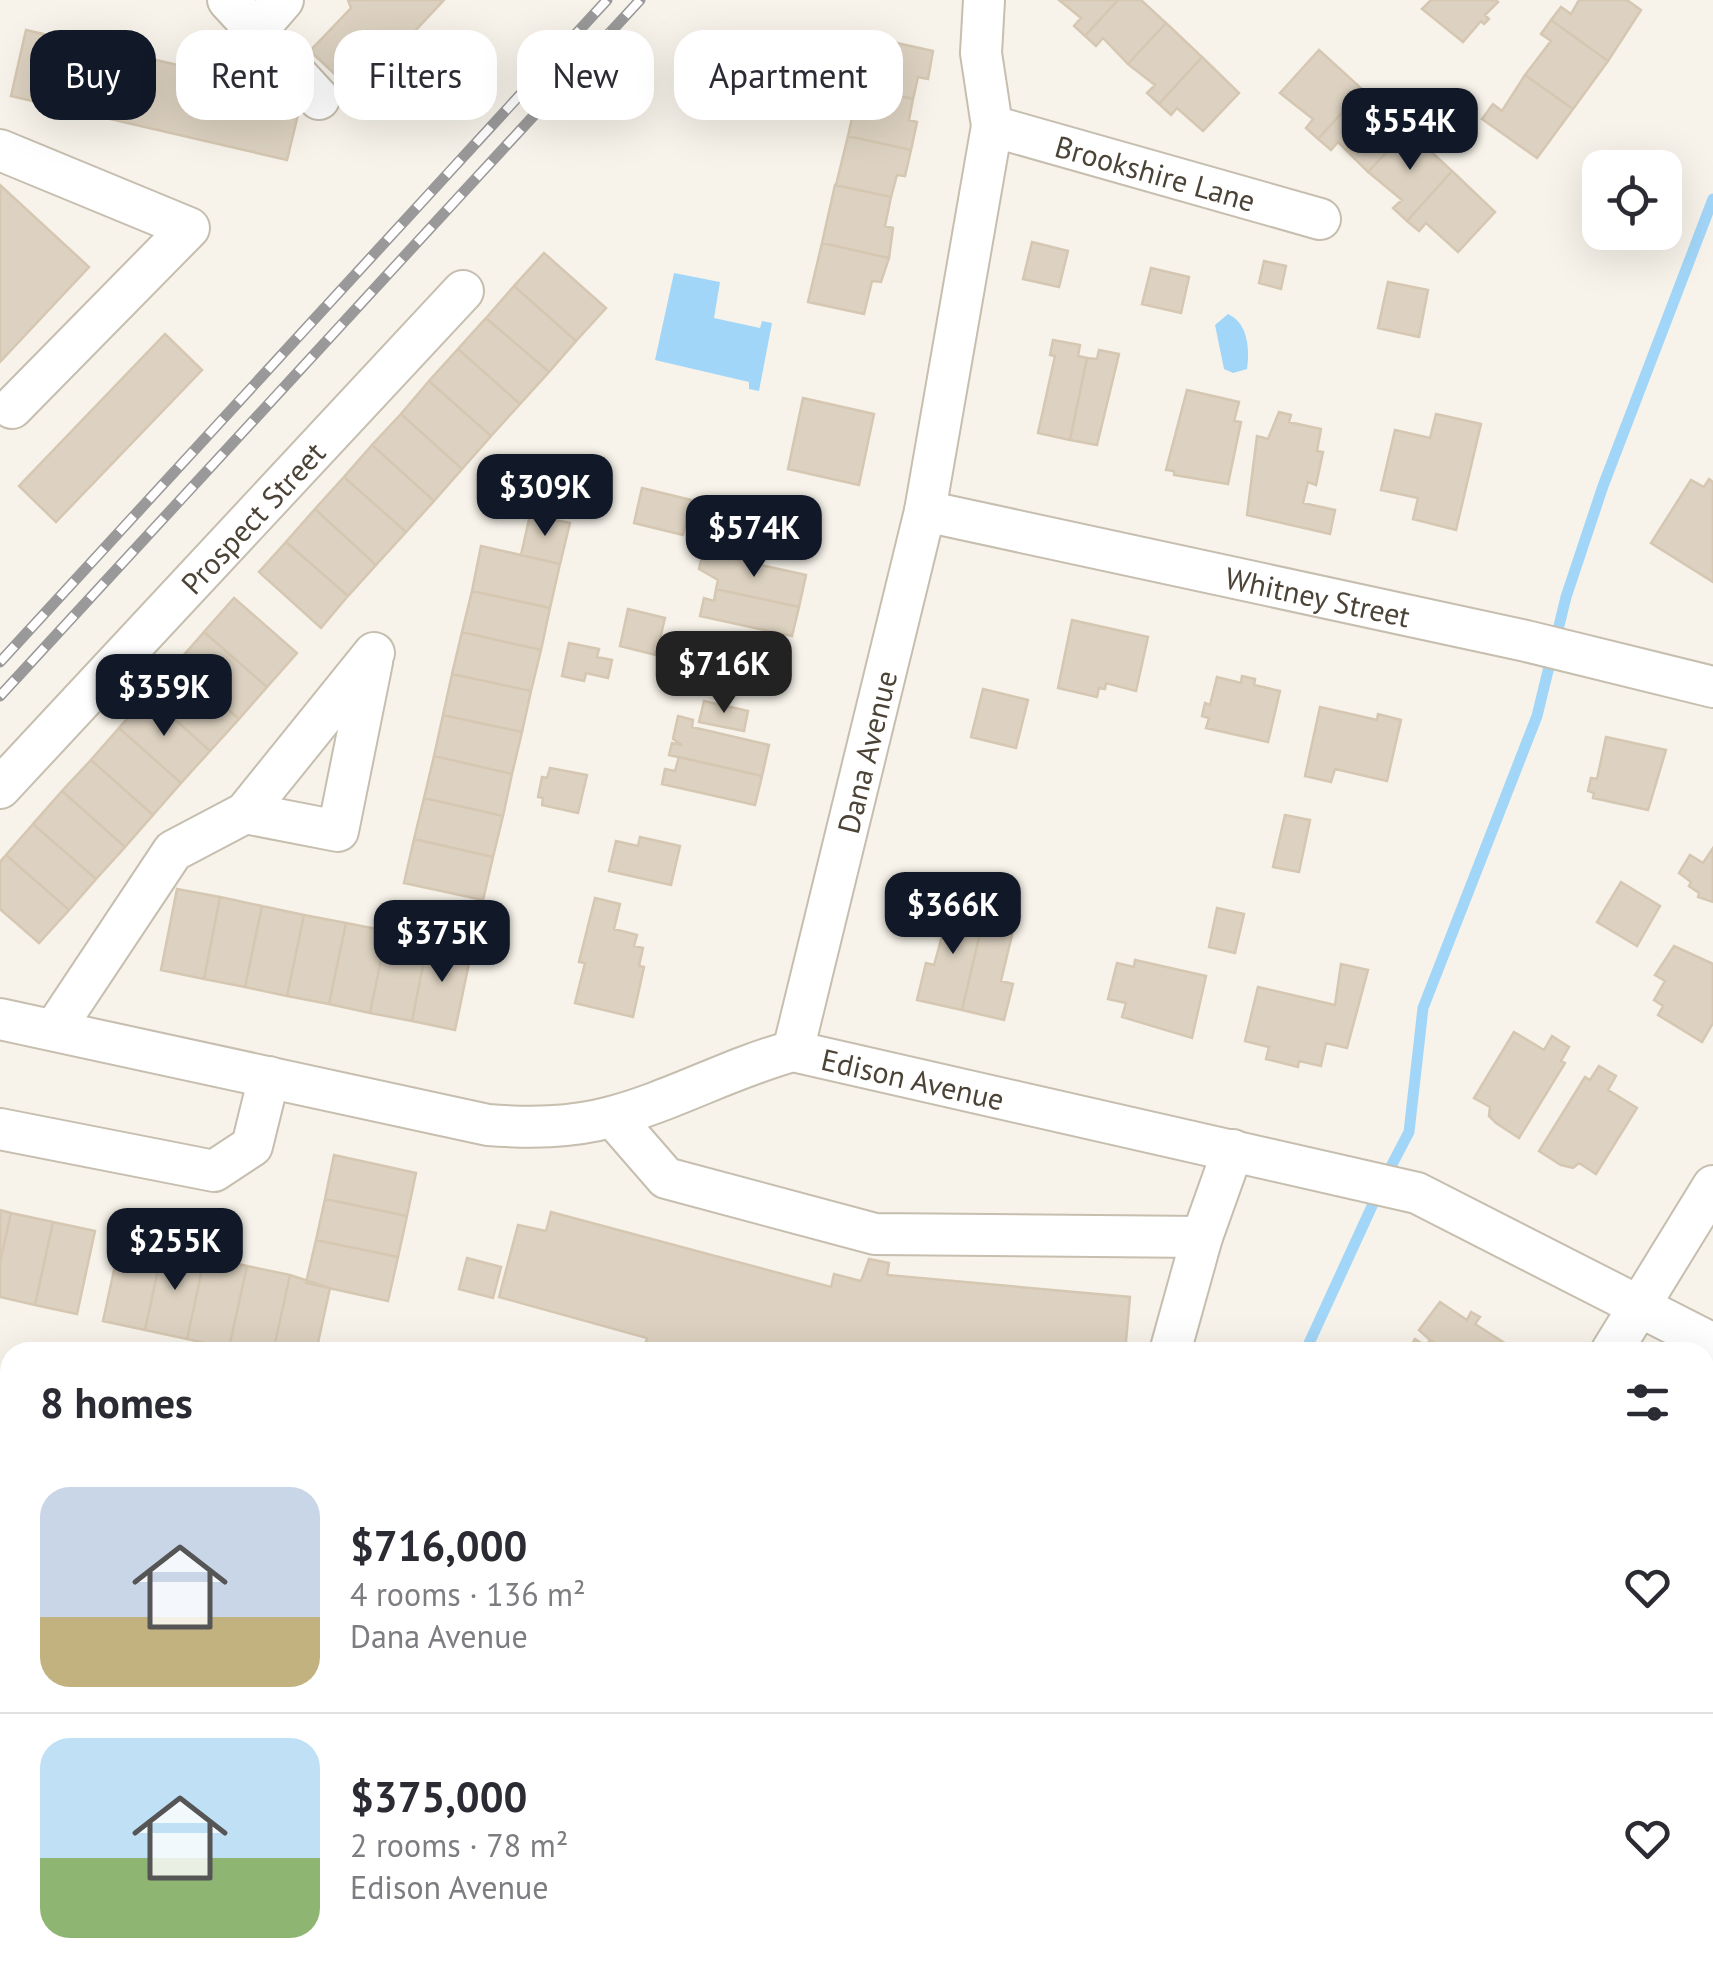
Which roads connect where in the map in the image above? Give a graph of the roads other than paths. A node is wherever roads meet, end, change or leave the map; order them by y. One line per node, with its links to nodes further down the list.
1 (228, 0): 4 (street)
2 (284, 0): 4 (street)
3 (984, 0): 7 (street)
4 (256, 30)
5 (314, 94): 6 (street)
6 (319, 100)
7 (992, 126): 9 (street, Brookshire Lane); 12 (street)
8 (0, 150): 11 (street)
9 (1320, 218)
10 (463, 292): 14 (street, Prospect Street)
11 (12, 408)
12 (924, 511): 13 (street, Whitney Street); 17 (street, Dana Avenue)
13 (1713, 687)
14 (0, 788)
15 (246, 814): 16 (street)
16 (28, 1025): 18 (street, Edison Avenue)
17 (793, 1051): 19 (street, Edison Avenue); 21 (street, Edison Avenue)
18 (268, 1078): 19 (street, Edison Avenue); 20 (street)
19 (613, 1117): 23 (street)
20 (0, 1129)
21 (1233, 1150): 23 (street); 24 (street, Edison Avenue)
22 (1713, 1186): 24 (street)
23 (1202, 1238): 25 (street)
24 (1641, 1306): 26 (street); 27 (street, Edison Avenue)
25 (1173, 1342)
26 (1618, 1342)
27 (1709, 1342)

